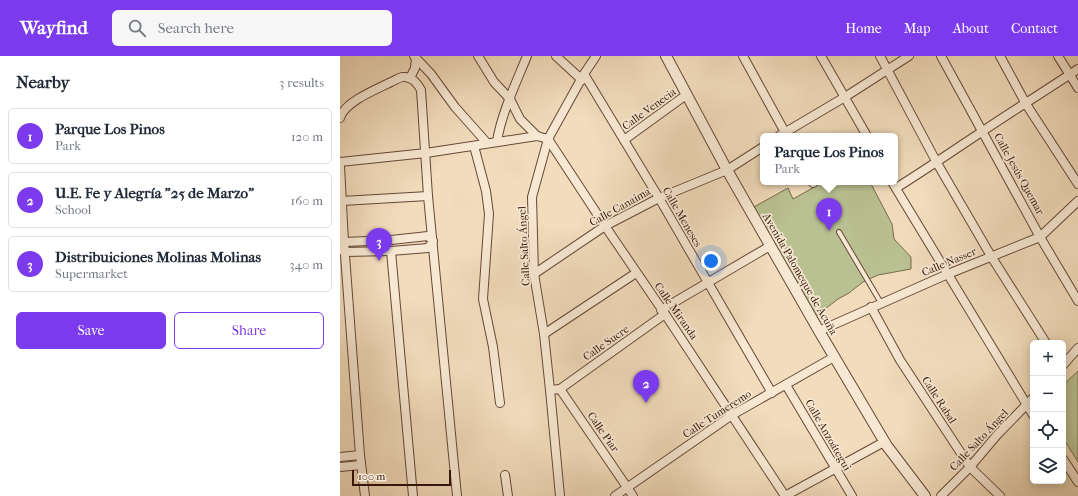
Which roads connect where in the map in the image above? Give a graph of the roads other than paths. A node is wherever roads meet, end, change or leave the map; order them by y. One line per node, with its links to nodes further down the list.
1 (478, 56): 22 (street)
2 (527, 56): 22 (street)
3 (556, 56): 17 (street, Calle Meneses)
4 (596, 56): 17 (street, Calle Salto Ángel)
5 (666, 56): 20 (street, Avenida Palomeque de Acuña)
6 (743, 56): 26 (street)
7 (821, 56): 21 (street)
8 (880, 56): 14 (street)
9 (909, 56): 14 (street)
10 (941, 56): 25 (street, Calle Jesús Quemar)
11 (1000, 56): 23 (street)
12 (1058, 56): 16 (street)
13 (415, 57): 18 (street); 33 (street)
14 (888, 69): 21 (street); 38 (street)
15 (1078, 69): 16 (street)
16 (1069, 75): 19 (street); 23 (street)
17 (583, 77): 30 (street, Calle Salto Ángel); 31 (street, Calle Meneses)
18 (410, 78): 24 (street); 36 (street)
19 (1078, 88)
20 (686, 95): 31 (street, Calle Venecia); 40 (street, Avenida Palomeque de Acuña)
21 (845, 97): 27 (street); 28 (street)
22 (510, 99): 29 (street); 32 (street)
23 (1026, 104): 25 (street); 42 (street)
24 (340, 118)
25 (982, 131): 38 (street); 50 (street, Calle Jesús Quemar)
26 (783, 133)
27 (787, 133)
28 (865, 133)
29 (537, 136): 30 (street); 32 (street)
30 (548, 139): 48 (street, Calle Miranda); 57 (street, Calle Salto Ángel)
31 (624, 140): 45 (street, Calle Meneses)
32 (497, 141): 33 (street)
33 (487, 143): 34 (street)
34 (474, 146): 36 (street); 75 (street)
35 (760, 149): 40 (street, Calle Canaima)
36 (426, 153): 37 (street); 44 (street)
37 (340, 162)
38 (936, 163): 41 (street); 55 (street)
39 (340, 166): 46 (street)
40 (727, 170): 45 (street, Calle Canaima); 53 (street, Avenida Palomeque de Acuña)
41 (898, 183)
42 (1078, 184)
43 (894, 185): 58 (street)
44 (428, 196): 46 (street); 51 (street)
45 (659, 198): 48 (street, Calle Canaima); 59 (street, Calle Meneses)
46 (342, 201): 52 (street)
47 (1078, 201): 50 (street, Calle Nasser)
48 (605, 226): 56 (street, Calle Miranda); 57 (street, Calle Canaima)
49 (839, 232): 61 (lane)
50 (1040, 236): 55 (street, Calle Nasser); 60 (street, Calle Jesús Quemar)
51 (433, 241): 52 (street); 54 (street); 92 (street)
52 (342, 246): 54 (street); 80 (street)
53 (770, 246): 59 (street, Calle Sucre); 64 (street, Avenida Palomeque de Acuña)
54 (391, 251): 91 (street)
55 (991, 256): 58 (street, Calle Nasser); 66 (street)
56 (636, 273): 63 (street, Calle Miranda); 65 (street)
57 (534, 274): 65 (street, Calle Salto Ángel)
58 (948, 274): 61 (street, Calle Nasser); 76 (street)
59 (708, 282): 63 (street, Calle Sucre); 73 (street, Calle Meneses)
60 (1078, 301)
61 (881, 303): 62 (street, Calle Nasser)
62 (871, 307): 64 (street, Calle Nasser); 85 (street, Calle Rabal)
63 (663, 312): 71 (street, Calle Sucre); 78 (street, Calle Miranda)
64 (819, 331): 68 (street, Avenida Palomeque de Acuña)
65 (544, 334): 72 (street, Calle Salto Ángel)
66 (1044, 340)
67 (1078, 348): 69 (street)
68 (834, 357): 70 (street, Calle Tumeremo); 79 (street, Avenida Palomeque de Acuña)
69 (1066, 362)
70 (786, 385): 73 (street, Calle Tumeremo); 86 (street, Calle Anzoátegui)
71 (560, 389): 72 (street); 89 (street, Calle Piar)
72 (550, 390): 94 (street, Calle Salto Ángel)
73 (772, 393): 78 (street, Calle Tumeremo)
74 (1030, 401): 76 (street, Calle Salto Ángel)
75 (500, 403)
76 (1026, 405): 77 (street); 85 (street, Calle Salto Ángel)
77 (1031, 412)
78 (732, 415): 89 (street, Calle Tumeremo); 97 (street, Calle Miranda)
79 (884, 442): 86 (street); 99 (street, Avenida Palomeque de Acuña)
80 (360, 455): 81 (street); 83 (street)
81 (340, 457)
82 (1066, 464): 88 (street)
83 (361, 465): 84 (street); 90 (street)
84 (340, 467)
85 (970, 467): 100 (street, Calle Salto Ángel); 101 (street, Calle Rabal)
86 (834, 468): 97 (street); 98 (street, Calle Anzoátegui)
87 (505, 475): 93 (street)
88 (1078, 482)
89 (628, 488): 95 (street, Calle Tumeremo); 96 (street, Calle Piar)
90 (365, 496)
91 (413, 496)
92 (457, 496)
93 (508, 496)
94 (560, 496)
95 (615, 496)
96 (633, 496)
97 (785, 496)
98 (852, 496)
99 (925, 496)
100 (941, 496)
101 (1000, 496)

